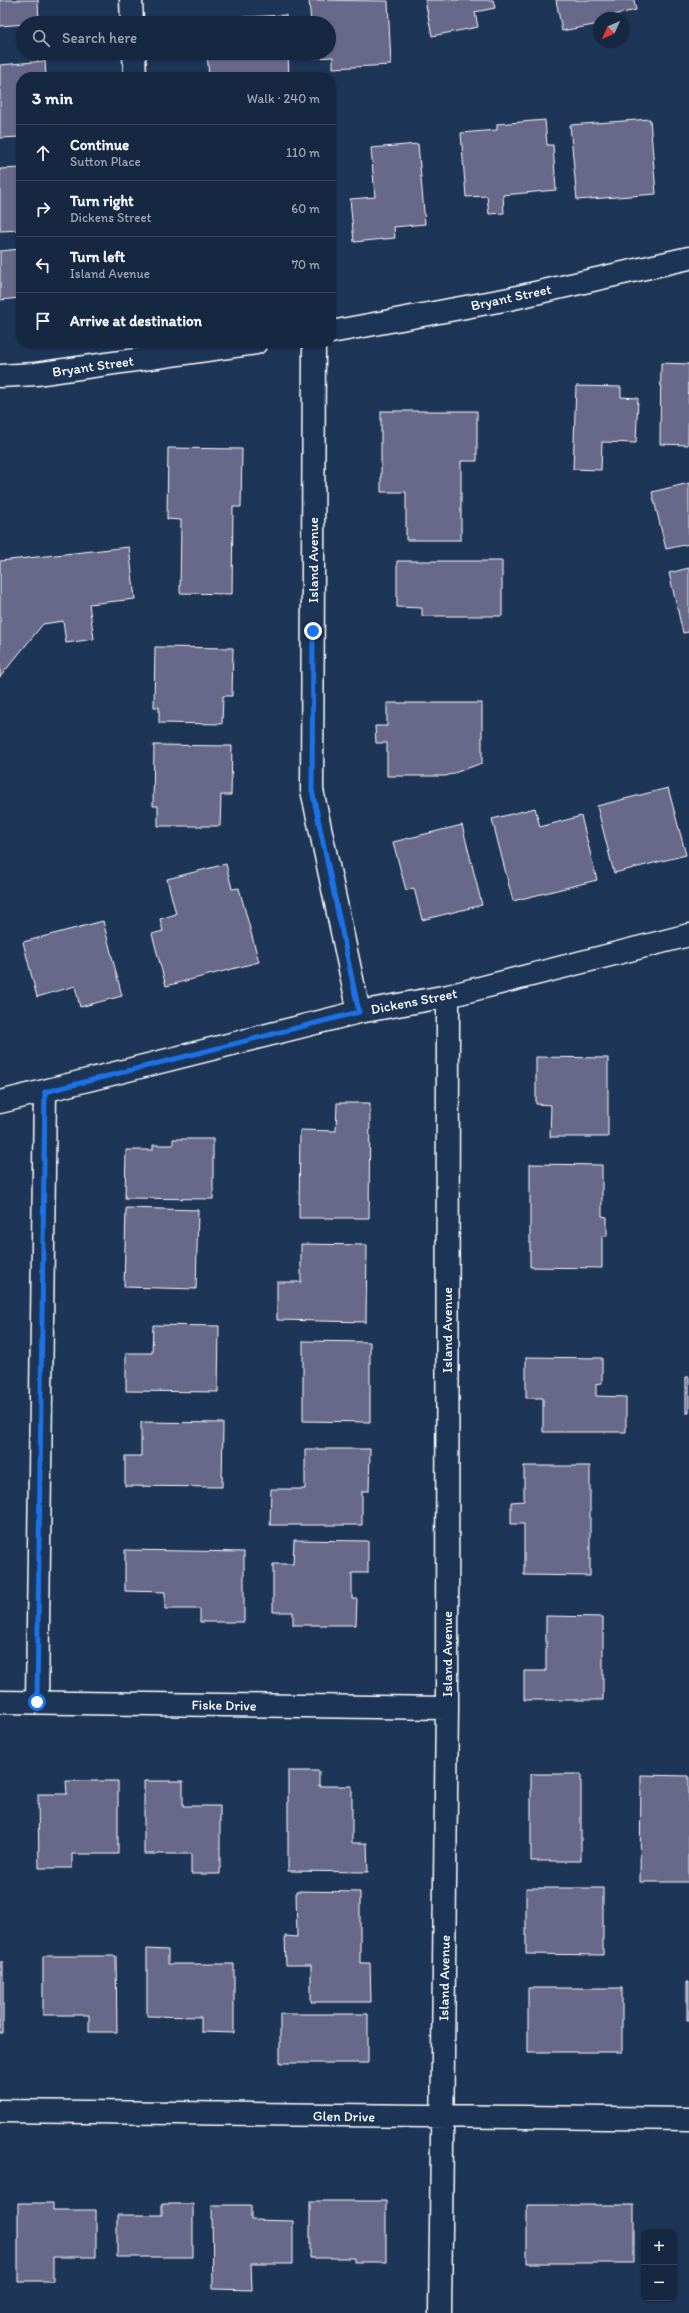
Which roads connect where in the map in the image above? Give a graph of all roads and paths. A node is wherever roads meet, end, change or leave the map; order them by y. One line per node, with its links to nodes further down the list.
1 (131, 0): 2 (street)
2 (132, 16)
3 (134, 60): 4 (street)
4 (135, 72)
5 (689, 258): 6 (street, Bryant Street)
6 (336, 331)
7 (190, 348): 9 (street, Bryant Street)
8 (314, 348): 13 (street, Island Avenue)
9 (150, 351): 10 (street, Bryant Street)
10 (0, 376)
11 (689, 934): 12 (street, Dickens Street)
12 (448, 996): 13 (street, Dickens Street); 18 (street, Island Avenue)
13 (359, 1012): 14 (street, Dickens Street)
14 (45, 1092): 15 (street, Dickens Street); 17 (street)
15 (0, 1102)
16 (0, 1702): 17 (street, Fiske Drive)
17 (37, 1702): 18 (street, Fiske Drive)
18 (447, 1708): 20 (street, Island Avenue)
19 (0, 2111): 20 (street, Glen Drive)
20 (442, 2117): 21 (street, Glen Drive); 22 (street, Island Avenue)
21 (689, 2118)
22 (440, 2313)

